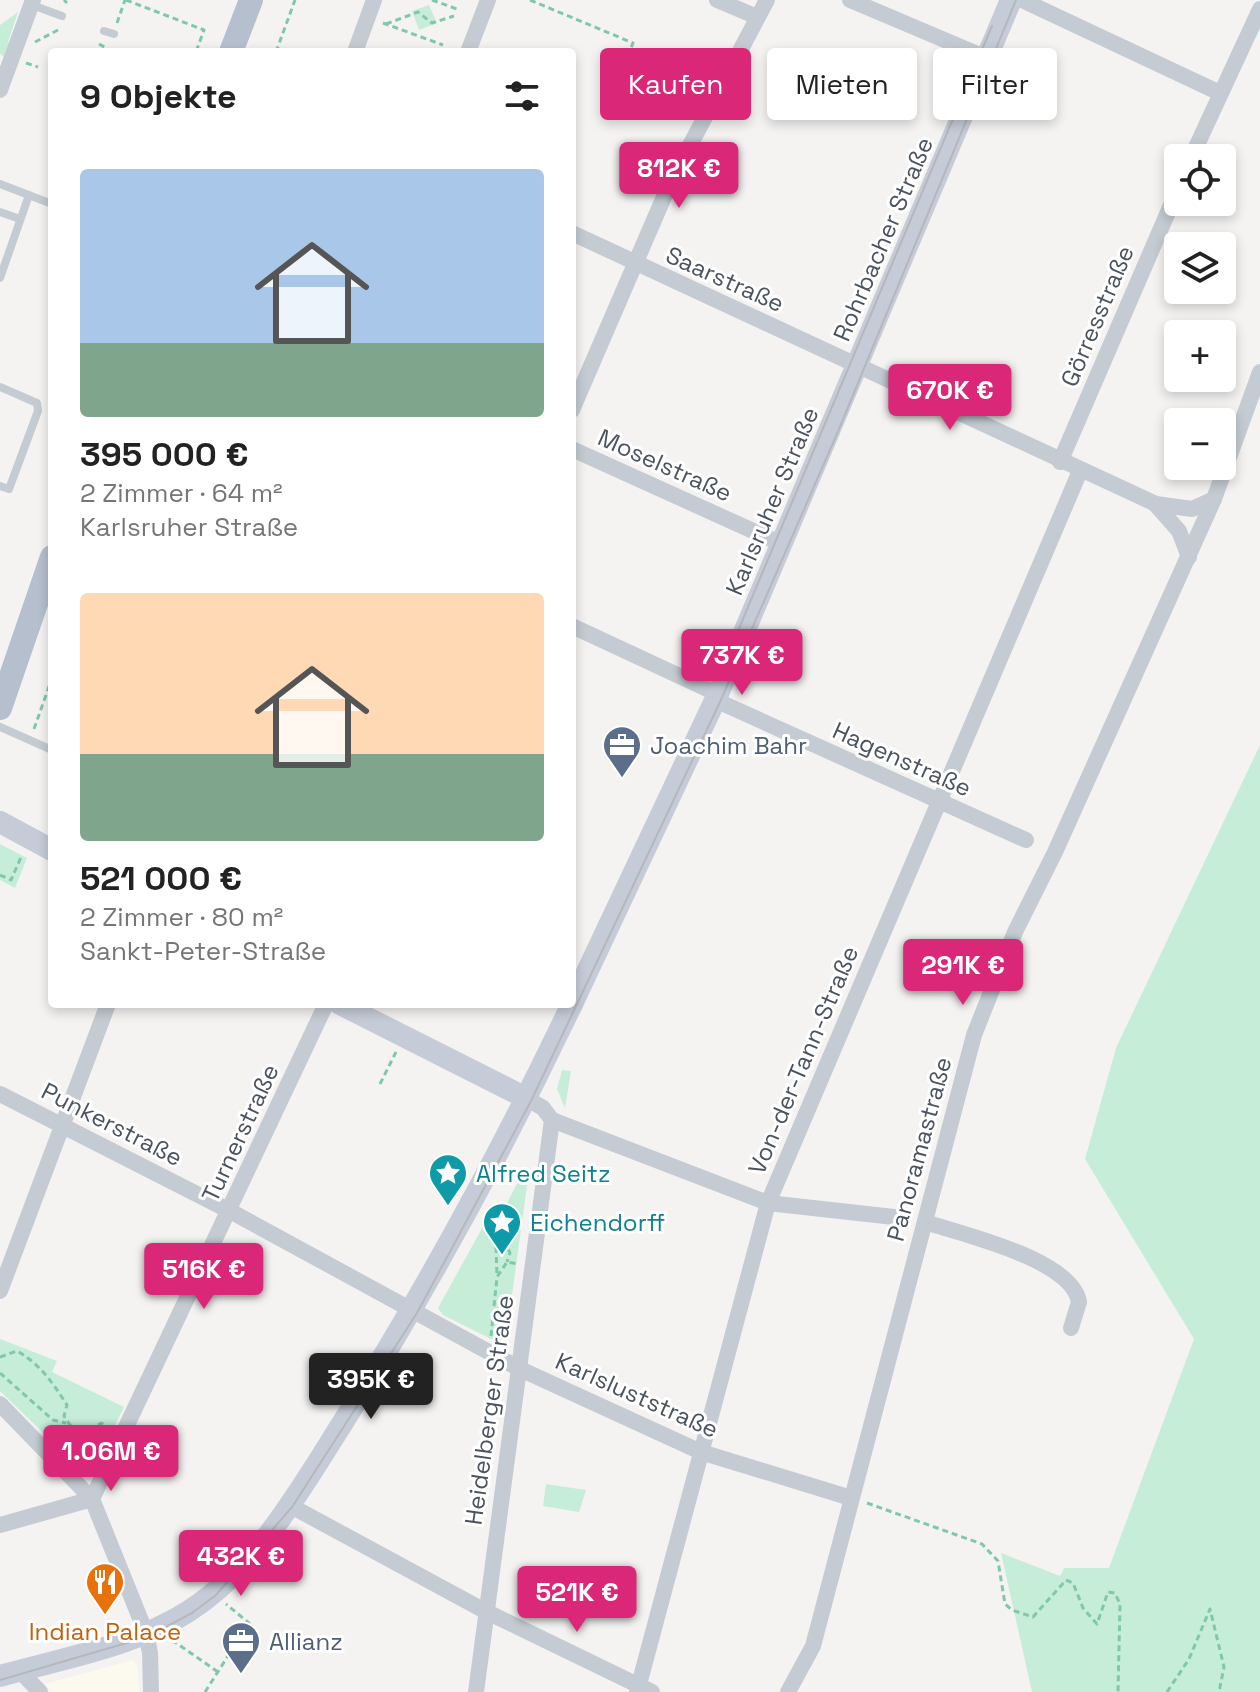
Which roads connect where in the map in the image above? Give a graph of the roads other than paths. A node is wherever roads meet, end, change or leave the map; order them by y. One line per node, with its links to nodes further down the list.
1 (251, 0): 15 (main road)
2 (374, 0): 16 (street)
3 (488, 0): 17 (street)
4 (717, 0): 12 (street)
5 (767, 0): 12 (street)
6 (850, 0): 18 (street)
7 (1011, 0): 19 (main road, Rohrbacher Straße)
8 (1022, 0): 21 (street)
9 (32, 2): 11 (lane); 20 (street)
10 (1260, 9): 21 (street)
11 (62, 16)
12 (757, 17): 31 (street)
13 (104, 31): 14 (lane)
14 (114, 34)
15 (233, 48)
16 (356, 48)
17 (470, 48)
18 (963, 48)
19 (991, 48)
20 (0, 90)
21 (1220, 93): 23 (street)
22 (961, 120): 33 (main road, Rohrbacher Straße)
23 (1197, 144)
24 (0, 184): 25 (lane)
25 (29, 195): 26 (lane); 29 (lane)
26 (48, 202)
27 (0, 212): 29 (lane)
28 (1166, 216): 38 (street, Görresstraße)
29 (20, 219): 32 (lane)
30 (576, 235): 31 (street, Saarstraße)
31 (633, 263): 33 (street, Saarstraße); 36 (street)
32 (0, 278)
33 (858, 366): 38 (street, Saarstraße); 43 (main road, Karlsruher Straße)
34 (1260, 372): 41 (street, Panoramastraße)
35 (0, 387): 40 (lane)
36 (576, 400)
37 (576, 451): 43 (street, Moselstraße)
38 (1060, 462): 39 (street, Saarstraße)
39 (1080, 471): 42 (street, Saarstraße); 51 (street, Von-der-Tann-Straße)
40 (0, 486)
41 (1214, 499): 42 (street); 44 (street, Panoramastraße)
42 (1156, 504): 44 (street)
43 (782, 544): 47 (main road, Karlsruher Straße)
44 (1189, 557): 67 (street, Panoramastraße)
45 (48, 569): 48 (main road)
46 (576, 628): 47 (street, Hagenstraße)
47 (717, 697): 51 (street, Hagenstraße); 55 (main road, Karlsruher Straße)
48 (0, 708)
49 (0, 727): 50 (lane)
50 (48, 748)
51 (939, 802): 53 (street, Hagenstraße); 64 (street, Von-der-Tann-Straße)
52 (0, 822): 54 (main road)
53 (1026, 840)
54 (48, 848)
55 (576, 996)
56 (107, 1008): 63 (street)
57 (324, 1008): 65 (street, Turnerstraße)
58 (348, 1008): 61 (main road)
59 (570, 1008): 61 (main road, Karlsruher Straße)
60 (0, 1094): 63 (street, Punkerstraße)
61 (526, 1098): 62 (street); 69 (main road, Karlsruher Straße)
62 (552, 1120): 64 (street); 71 (street, Heidelberger Straße)
63 (62, 1127): 65 (street, Punkerstraße); 68 (street)
64 (768, 1203): 66 (street); 73 (street, Von-der-Tann-Straße)
65 (230, 1211): 69 (street, Punkerstraße); 75 (street, Turnerstraße)
66 (903, 1218)
67 (925, 1222): 70 (street); 74 (street, Panoramastraße)
68 (0, 1291)
69 (413, 1311): 71 (street, Karlsluststraße); 76 (main road, Karlsruher Straße)
70 (1071, 1328)
71 (520, 1369): 73 (street, Karlsluststraße); 78 (street, Heidelberger Straße)
72 (0, 1404): 75 (street)
73 (701, 1452): 74 (street, Karlsluststraße); 81 (street, Von-der-Tann-Straße)
74 (851, 1498): 85 (street, Panoramastraße)
75 (92, 1499): 77 (street); 79 (street)
76 (289, 1505): 78 (street); 79 (main road, Karlsruher Straße)
77 (0, 1525)
78 (485, 1611): 81 (street); 84 (street, Heidelberger Straße)
79 (155, 1629): 80 (main road, Karlsruher Straße); 83 (street)
80 (9, 1673): 82 (street)
81 (643, 1690)
82 (40, 1692)
83 (151, 1692)
84 (476, 1692)
85 (794, 1692)

